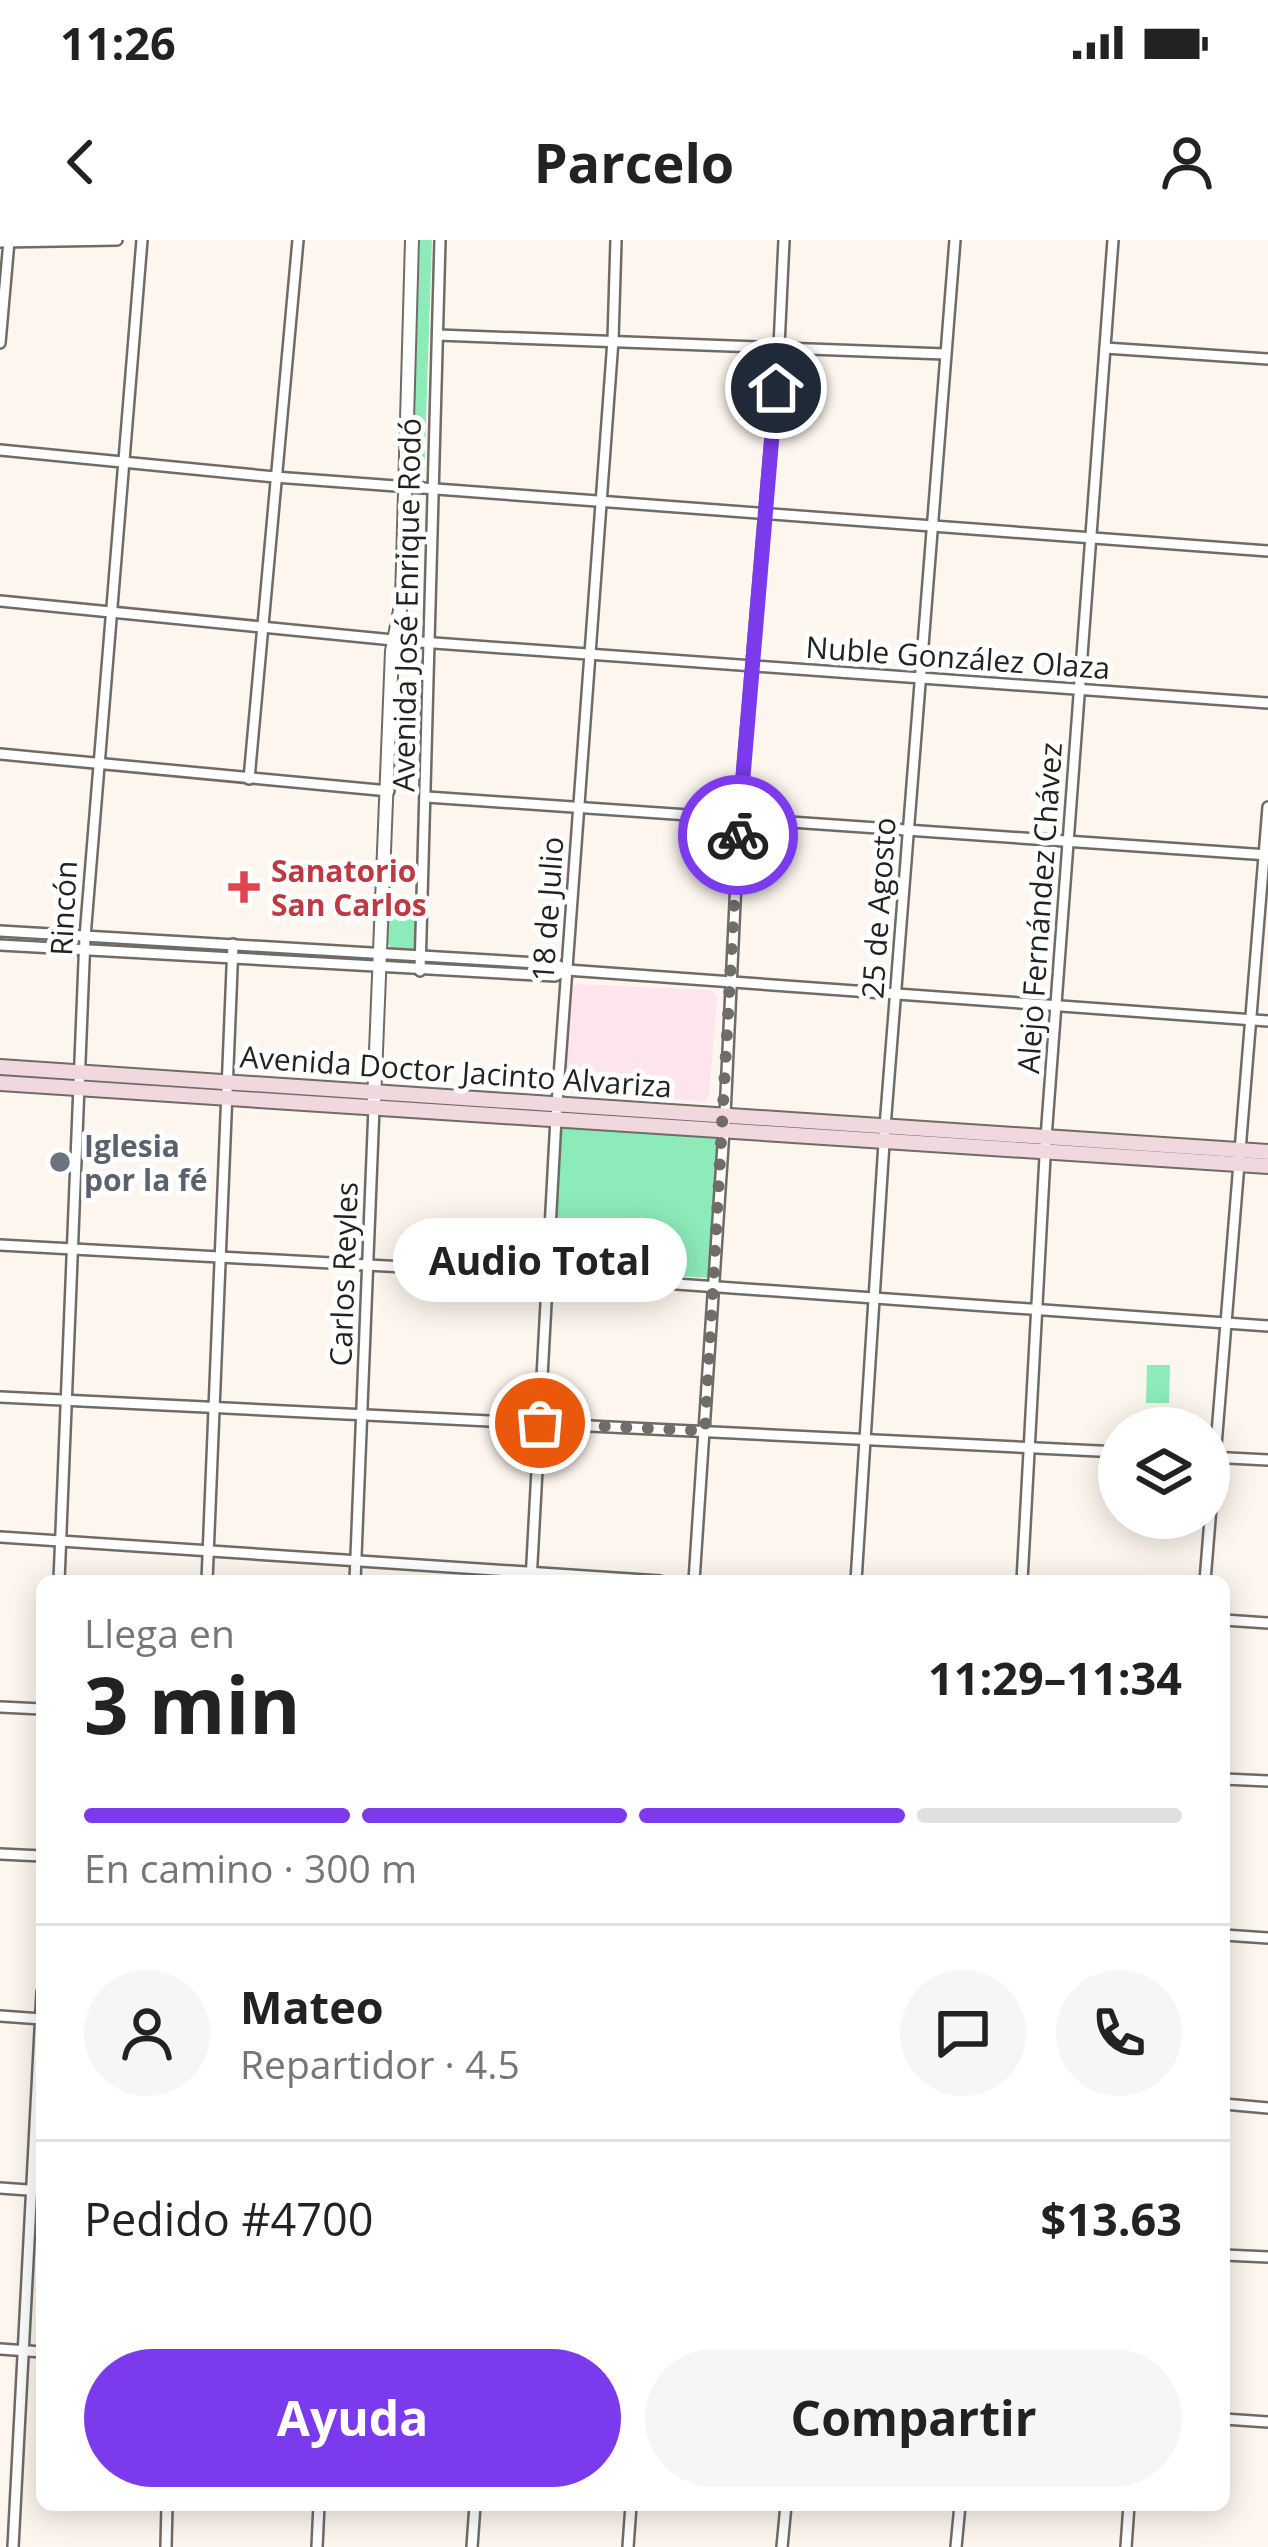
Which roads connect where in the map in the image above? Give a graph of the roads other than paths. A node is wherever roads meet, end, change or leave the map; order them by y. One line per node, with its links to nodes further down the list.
1 (117, 240): 10 (street)
2 (142, 240): 19 (street, Rincón)
3 (298, 240): 20 (street)
4 (412, 240): 21 (street, Avenida José Enrique Rodó)
5 (440, 240): 11 (street, Avenida José Enrique Rodó)
6 (616, 240): 12 (street, 18 de Julio)
7 (784, 240): 14 (street)
8 (955, 240): 16 (street, 25 de Agosto)
9 (1113, 240): 15 (street, Alejo Fernández Chávez)
10 (6, 241): 13 (street)
11 (438, 334): 12 (street); 22 (street, Avenida José Enrique Rodó)
12 (613, 340): 14 (street); 23 (street, 18 de Julio)
13 (0, 344)
14 (779, 346): 16 (street); 24 (street)
15 (1105, 348): 17 (street); 26 (street, Alejo Fernández Chávez)
16 (945, 354): 25 (street, 25 de Agosto)
17 (1268, 359)
18 (0, 450): 19 (street)
19 (123, 461): 20 (street); 29 (street, Rincón)
20 (275, 477): 21 (street); 30 (street)
21 (406, 487): 22 (street); 31 (street, Avenida José Enrique Rodó)
22 (431, 489): 23 (street); 32 (street, Avenida José Enrique Rodó)
23 (602, 502): 24 (street); 33 (street, 18 de Julio)
24 (765, 514): 25 (street); 34 (street)
25 (932, 528): 26 (street); 35 (street, 25 de Agosto)
26 (1090, 540): 27 (street); 36 (street, Alejo Fernández Chávez)
27 (1268, 551)
28 (0, 601): 29 (street, Nuble González Olaza)
29 (109, 613): 30 (street, Nuble González Olaza); 39 (street, Rincón)
30 (262, 628): 31 (street, Nuble González Olaza); 40 (street)
31 (393, 640): 32 (street, Nuble González Olaza); 41 (street, Avenida José Enrique Rodó)
32 (430, 643): 33 (street, Nuble González Olaza); 42 (street, Avenida José Enrique Rodó)
33 (590, 655): 34 (street, Nuble González Olaza); 44 (street, 18 de Julio)
34 (754, 666): 35 (street, Nuble González Olaza); 45 (street)
35 (920, 679): 36 (street, Nuble González Olaza); 46 (street, 25 de Agosto)
36 (1079, 691): 37 (street, Nuble González Olaza); 47 (street, Alejo Fernández Chávez)
37 (1268, 703)
38 (0, 754): 39 (street)
39 (96, 764): 40 (street); 50 (street, Rincón)
40 (248, 778): 41 (street)
41 (389, 791): 54 (street, Avenida José Enrique Rodó)
42 (427, 797): 44 (street); 55 (street, Avenida José Enrique Rodó)
43 (1268, 807): 48 (street)
44 (578, 808): 45 (street); 58 (street, 18 de Julio)
45 (740, 818): 46 (street); 60 (street)
46 (908, 830): 47 (street); 61 (street, 25 de Agosto)
47 (1068, 842): 48 (street); 62 (street, Alejo Fernández Chávez)
48 (1266, 855): 63 (street)
49 (0, 931): 50 (street)
50 (85, 937): 51 (street); 53 (street, Rincón)
51 (233, 944): 54 (street); 56 (street)
52 (0, 945): 53 (street)
53 (85, 950): 56 (street); 66 (street, Rincón)
54 (381, 953): 55 (street); 57 (street, Avenida José Enrique Rodó)
55 (421, 956): 58 (street); 59 (street, Avenida José Enrique Rodó)
56 (232, 959): 57 (street); 68 (street)
57 (380, 969): 59 (street); 69 (street, Carlos Reyles)
58 (567, 970): 59 (street); 60 (street); 70 (street, 18 de Julio)
59 (420, 971)
60 (730, 979): 61 (street); 71 (street)
61 (896, 992): 62 (street); 72 (street, 25 de Agosto)
62 (1056, 1005): 63 (street); 73 (street, Alejo Fernández Chávez)
63 (1252, 1019): 64 (street); 75 (street)
64 (1268, 1021)
65 (0, 1067): 66 (main road, Avenida Doctor Jacinto Alvariza)
66 (79, 1080): 67 (main road, Avenida Doctor Jacinto Alvariza); 68 (main road, Avenida Doctor Jacinto Alvariza); 78 (street, Rincón)
67 (0, 1083)
68 (228, 1091): 69 (main road, Avenida Doctor Jacinto Alvariza); 79 (street)
69 (374, 1099): 70 (main road, Avenida Doctor Jacinto Alvariza); 80 (street, Carlos Reyles)
70 (557, 1111): 71 (main road, Avenida Doctor Jacinto Alvariza); 81 (street, 18 de Julio)
71 (725, 1122): 72 (main road, Avenida Doctor Jacinto Alvariza); 82 (street)
72 (885, 1134): 73 (main road, Avenida Doctor Jacinto Alvariza); 83 (street, 25 de Agosto)
73 (1046, 1145): 75 (main road, Avenida Doctor Jacinto Alvariza); 84 (street, Alejo Fernández Chávez)
74 (1268, 1152): 75 (main road, Avenida Doctor Jacinto Alvariza)
75 (1240, 1157): 76 (main road, Avenida Doctor Jacinto Alvariza); 85 (street)
76 (1268, 1166)
77 (0, 1246): 78 (street)
78 (75, 1249): 79 (street); 88 (street, Rincón)
79 (220, 1257): 80 (street); 89 (street)
80 (368, 1266): 81 (street); 91 (street, Carlos Reyles)
81 (550, 1275): 82 (street); 92 (street, 18 de Julio)
82 (715, 1285): 83 (street); 93 (street)
83 (874, 1298): 84 (street); 94 (street, 25 de Agosto)
84 (1036, 1308): 85 (street); 95 (street, Alejo Fernández Chávez)
85 (1227, 1322): 86 (street); 90 (street)
86 (1268, 1326)
87 (0, 1397): 88 (street)
88 (67, 1399): 89 (street); 101 (street, Rincón)
89 (214, 1407): 91 (street); 102 (street)
90 (1218, 1407)
91 (362, 1414): 92 (street); 103 (street, Carlos Reyles)
92 (540, 1423): 93 (street); 108 (street, 18 de Julio)
93 (705, 1431): 94 (street); 109 (street)
94 (865, 1439): 95 (street); 110 (street, 25 de Agosto)
95 (1029, 1448): 96 (street); 111 (street, Alejo Fernández Chávez)
96 (1098, 1451)
97 (1230, 1458): 98 (street)
98 (1268, 1460)
99 (0, 1537): 101 (street)
100 (1207, 1539): 112 (street)
101 (62, 1541): 102 (street); 104 (street, Rincón)
102 (208, 1551): 103 (street); 105 (street)
103 (356, 1561): 106 (street, Carlos Reyles); 107 (street)
104 (59, 1575)
105 (207, 1575)
106 (355, 1575)
107 (510, 1575)
108 (532, 1575)
109 (694, 1575)
110 (856, 1575)
111 (1022, 1575)
112 (1205, 1575)
113 (1230, 1620): 114 (street)
114 (1268, 1623)
115 (0, 1707): 116 (street)
116 (36, 1709)
117 (1230, 1779): 118 (street)
118 (1268, 1781)
119 (0, 1854): 120 (street)
120 (36, 1856)
121 (1230, 1935): 122 (street)
122 (1268, 1938)
123 (0, 2016): 124 (street)
124 (36, 2019)
125 (1230, 2105): 126 (street)
126 (1268, 2108)
127 (0, 2188): 128 (street)
128 (36, 2190)
129 (36, 2201): 133 (street)
130 (1230, 2255): 131 (street)
131 (1268, 2257)
132 (0, 2349): 133 (street)
133 (23, 2350): 134 (street); 144 (street)
134 (36, 2351)
135 (1230, 2419): 136 (street)
136 (1268, 2422)
137 (167, 2511): 145 (street)
138 (319, 2511): 146 (street)
139 (475, 2511): 147 (street)
140 (631, 2511): 148 (street)
141 (785, 2511): 149 (street)
142 (959, 2511): 150 (street)
143 (1129, 2511): 151 (street)
144 (13, 2547)
145 (166, 2547)
146 (317, 2547)
147 (472, 2547)
148 (628, 2547)
149 (782, 2547)
150 (956, 2547)
151 (1126, 2547)

